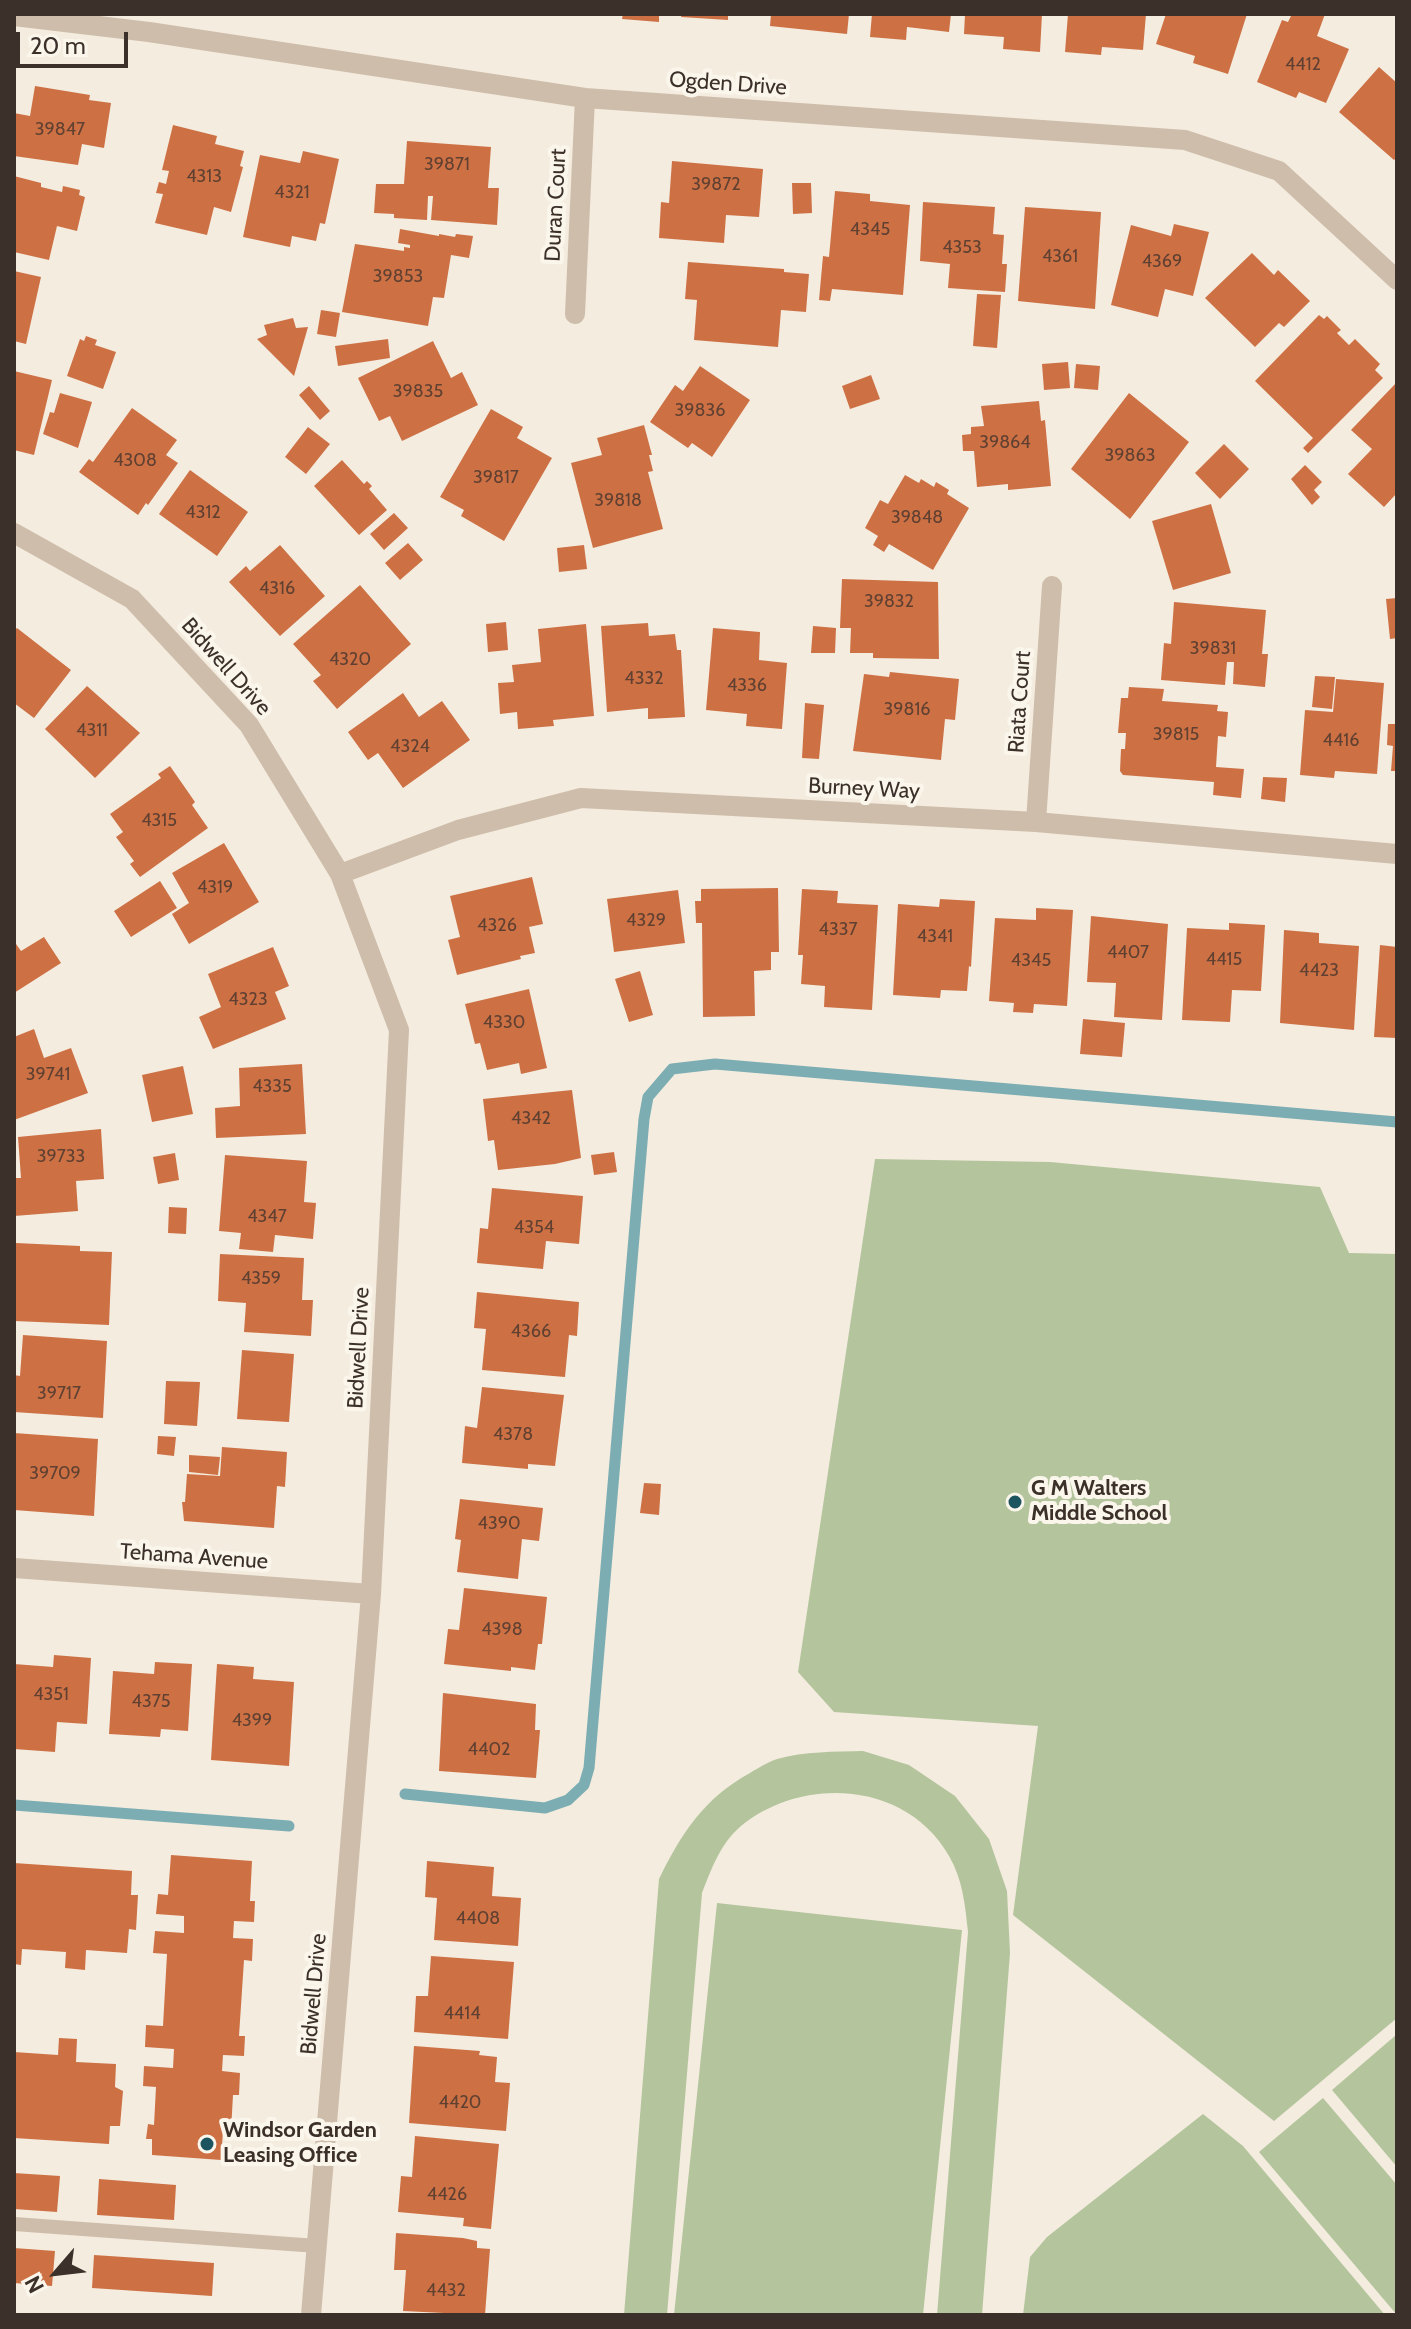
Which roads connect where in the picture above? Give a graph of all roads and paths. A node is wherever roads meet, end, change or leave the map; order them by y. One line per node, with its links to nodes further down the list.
1 (14, 16): 2 (street, Ogden Drive)
2 (585, 98): 3 (street, Ogden Drive); 4 (street, Duran Court)
3 (1397, 280)
4 (575, 314)
5 (14, 533): 9 (street, Bidwell Drive)
6 (1052, 586): 7 (street, Riata Court)
7 (1036, 822): 8 (street, Burney Way); 9 (street, Burney Way)
8 (1397, 854)
9 (340, 874): 11 (street, Bidwell Drive)
10 (14, 1568): 11 (street, Tehama Avenue)
11 (371, 1594): 13 (street, Bidwell Drive)
12 (14, 2224): 13 (lane)
13 (317, 2246): 14 (street, Bidwell Drive)
14 (311, 2315)

